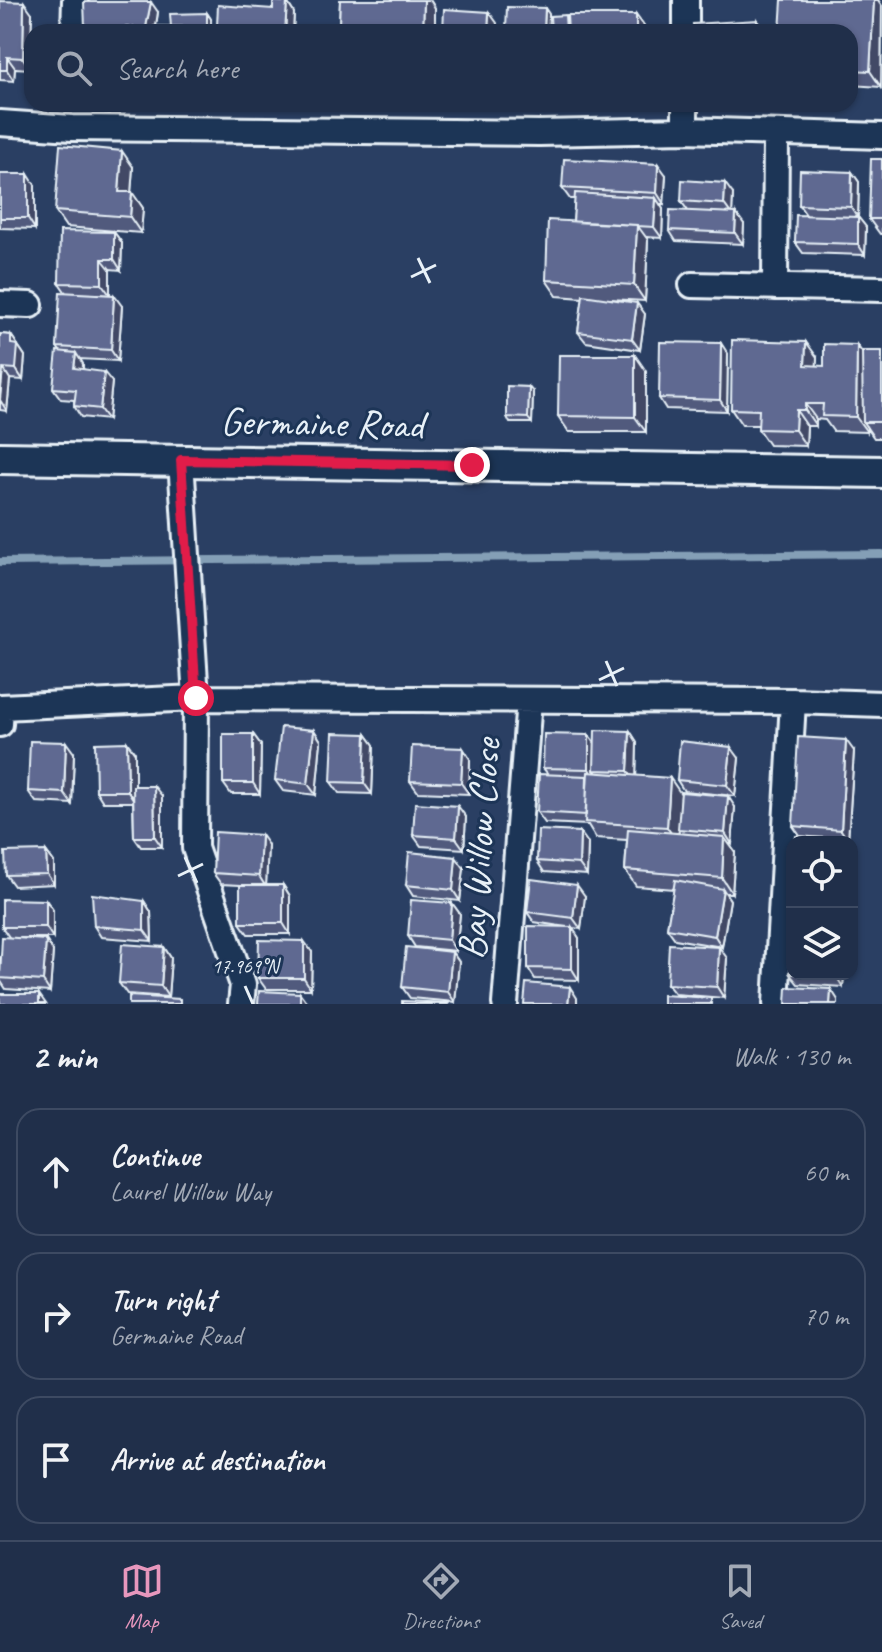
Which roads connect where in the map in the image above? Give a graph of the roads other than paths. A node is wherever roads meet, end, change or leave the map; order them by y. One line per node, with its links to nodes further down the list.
1 (75, 0): 3 (street)
2 (686, 0): 4 (street)
3 (74, 24)
4 (686, 24)
5 (685, 112): 8 (street)
6 (72, 116): 7 (street); 8 (street)
7 (0, 123)
8 (685, 130): 9 (street)
9 (776, 134): 10 (street); 12 (street)
10 (882, 136)
11 (692, 285): 12 (street)
12 (775, 287): 13 (street)
13 (882, 289)
14 (0, 304): 15 (street)
15 (30, 305)
16 (0, 458): 17 (street, Germaine Road)
17 (181, 460): 18 (street, Germaine Road); 19 (street)
18 (882, 472)
19 (196, 698): 20 (street); 23 (street); 24 (street)
20 (529, 700): 21 (street); 25 (street, Bay Willow Close)
21 (793, 701): 22 (street); 26 (street)
22 (882, 704)
23 (1, 715)
24 (241, 1004)
25 (505, 1004)
26 (776, 1004)

